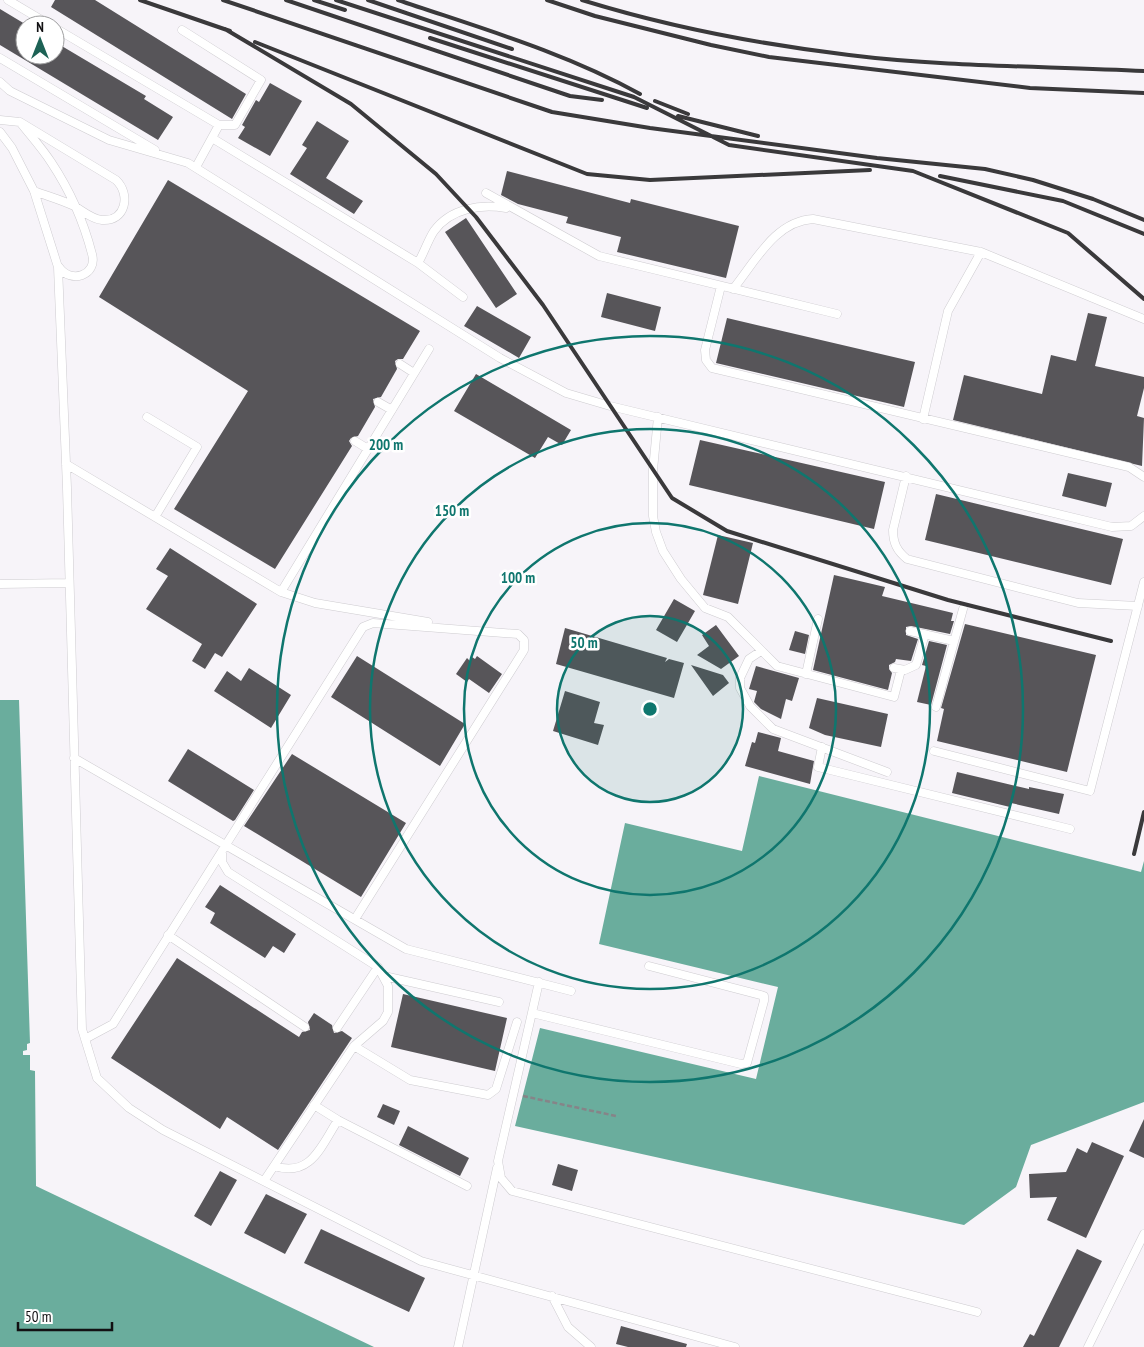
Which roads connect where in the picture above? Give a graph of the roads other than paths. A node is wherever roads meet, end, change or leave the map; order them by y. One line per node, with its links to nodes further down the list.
1 (8, 0): 2 (lane)
2 (33, 15)
3 (182, 30): 9 (lane)
4 (65, 34): 9 (lane)
5 (0, 58): 12 (lane)
6 (0, 82): 12 (lane)
7 (0, 120): 8 (lane)
8 (20, 122): 16 (lane); 16 (lane)
9 (219, 125): 11 (lane)
10 (0, 132): 14 (lane)
11 (212, 138): 13 (lane); 19 (lane)
12 (165, 156): 13 (lane)
13 (196, 168): 32 (lane)
14 (34, 191): 16 (lane); 20 (lane)
15 (486, 193): 17 (lane)
16 (74, 206): 20 (lane)
17 (509, 208): 19 (lane); 21 (lane)
18 (981, 252): 22 (lane); 25 (lane); 33 (lane)
19 (418, 263): 23 (lane)
20 (58, 267): 36 (lane)
21 (721, 286): 22 (lane); 33 (lane)
22 (733, 289): 24 (lane)
23 (463, 297)
24 (837, 314)
25 (1144, 319)
26 (429, 350): 28 (lane)
27 (400, 364): 28 (lane)
28 (414, 373): 30 (lane)
29 (378, 402): 30 (lane)
30 (392, 410): 35 (lane)
31 (147, 417): 40 (lane)
32 (658, 417): 37 (lane); 52 (lane)
33 (923, 419): 38 (lane)
34 (355, 441): 35 (lane)
35 (368, 449): 44 (lane)
36 (66, 464): 40 (lane); 42 (lane)
37 (906, 476): 39 (lane); 45 (lane)
38 (1144, 478)
39 (1144, 516)
40 (155, 517): 44 (lane)
41 (1144, 582): 45 (lane)
42 (69, 583): 43 (lane); 57 (lane)
43 (0, 584)
44 (280, 592): 48 (lane)
45 (1138, 606): 56 (lane)
46 (963, 610): 51 (lane)
47 (818, 619): 53 (lane)
48 (460, 628): 60 (lane); 61 (lane)
49 (910, 631): 50 (lane)
50 (925, 634): 51 (lane); 53 (lane)
51 (954, 641): 54 (lane)
52 (762, 651): 53 (lane); 55 (lane)
53 (806, 674)
54 (936, 707)
55 (822, 747): 58 (lane); 59 (lane)
56 (934, 751)
57 (74, 758): 60 (lane); 73 (lane)
58 (887, 772)
59 (1070, 829)
60 (226, 845): 61 (lane); 62 (lane); 64 (lane)
61 (355, 919): 66 (lane)
62 (168, 935): 71 (lane); 73 (lane)
63 (649, 966): 69 (lane)
64 (378, 967): 65 (lane); 72 (lane)
65 (384, 976): 68 (lane); 74 (lane)
66 (539, 982): 67 (lane); 69 (lane)
67 (571, 991)
68 (499, 1002)
69 (532, 1013): 77 (lane)
70 (517, 1022): 74 (lane)
71 (305, 1027)
72 (337, 1028)
73 (84, 1039): 79 (lane)
74 (354, 1046): 75 (lane)
75 (314, 1105): 76 (lane); 78 (lane)
76 (338, 1120): 78 (lane); 80 (lane)
77 (498, 1161): 82 (lane); 84 (lane)
78 (274, 1166): 79 (lane)
79 (264, 1181): 82 (lane)
80 (467, 1186)
81 (1144, 1234): 88 (lane)
82 (472, 1275): 83 (lane); 85 (lane)
83 (552, 1296): 86 (lane); 87 (lane)
84 (977, 1312)
85 (458, 1347)
86 (590, 1347)
87 (735, 1347)
88 (1088, 1347)

